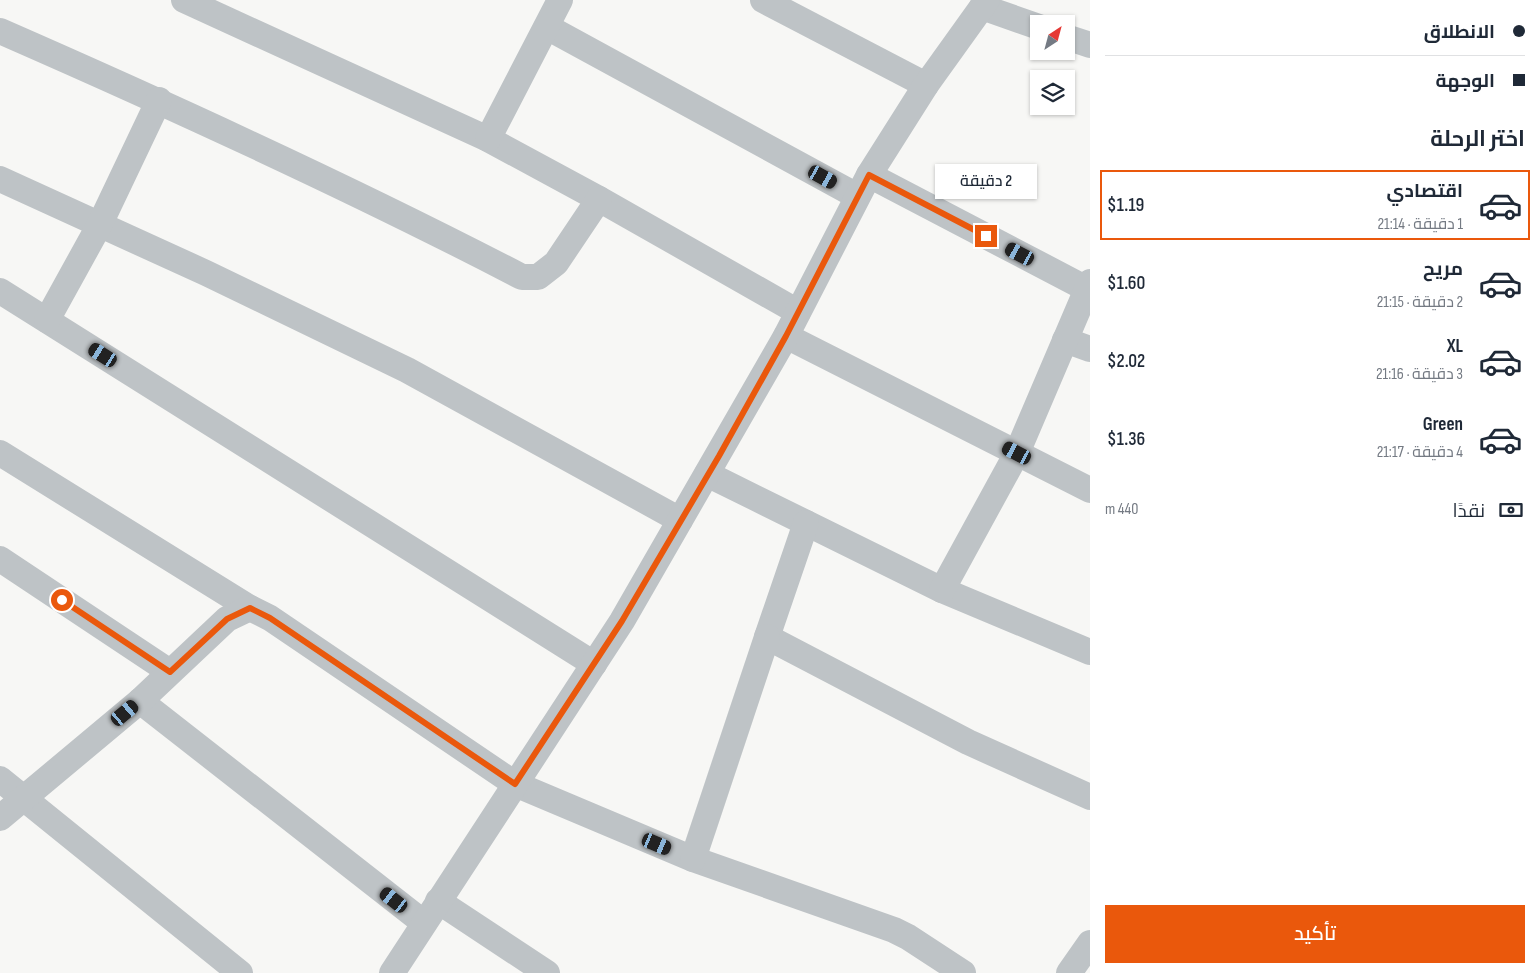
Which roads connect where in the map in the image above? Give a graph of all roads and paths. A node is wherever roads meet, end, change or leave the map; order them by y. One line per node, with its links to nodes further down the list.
1 (184, 0): 12 (street)
2 (560, 0): 6 (street)
3 (763, 0): 10 (street)
4 (984, 4): 5 (street); 10 (street)
5 (1030, 23)
6 (547, 27): 12 (street); 14 (street)
7 (0, 31): 11 (street)
8 (1075, 40): 9 (street)
9 (1090, 45)
10 (926, 85): 14 (street)
11 (159, 100): 15 (street); 16 (street)
12 (488, 139): 15 (street)
13 (0, 179): 16 (street)
14 (863, 185): 17 (street); 19 (street)
15 (599, 200): 19 (street)
16 (100, 224): 20 (street); 28 (street)
17 (1088, 286): 22 (street)
18 (0, 291): 20 (street)
19 (798, 312): 21 (street)
20 (47, 320): 35 (street)
21 (786, 336): 25 (street); 26 (street)
22 (1065, 340): 23 (street); 25 (street)
23 (1090, 349)
24 (0, 453): 32 (street)
25 (1017, 453): 27 (street); 31 (street)
26 (707, 474): 28 (street); 29 (street)
27 (1090, 490)
28 (680, 520): 35 (street)
29 (806, 523): 31 (street); 33 (street)
30 (0, 559): 36 (street)
31 (942, 590): 34 (street)
32 (250, 608): 36 (street); 39 (street)
33 (767, 637): 40 (street); 43 (street)
34 (1090, 652)
35 (594, 664): 39 (street)
36 (170, 672): 37 (street)
37 (140, 701): 41 (street); 45 (street)
38 (0, 779): 41 (street)
39 (515, 784): 43 (street); 44 (street)
40 (1090, 797)
41 (24, 799): 42 (street); 46 (street)
42 (0, 818)
43 (693, 859): 49 (street)
44 (438, 901): 45 (street); 48 (street)
45 (424, 923): 47 (street)
46 (240, 973)
47 (392, 973)
48 (547, 973)
49 (963, 973)

